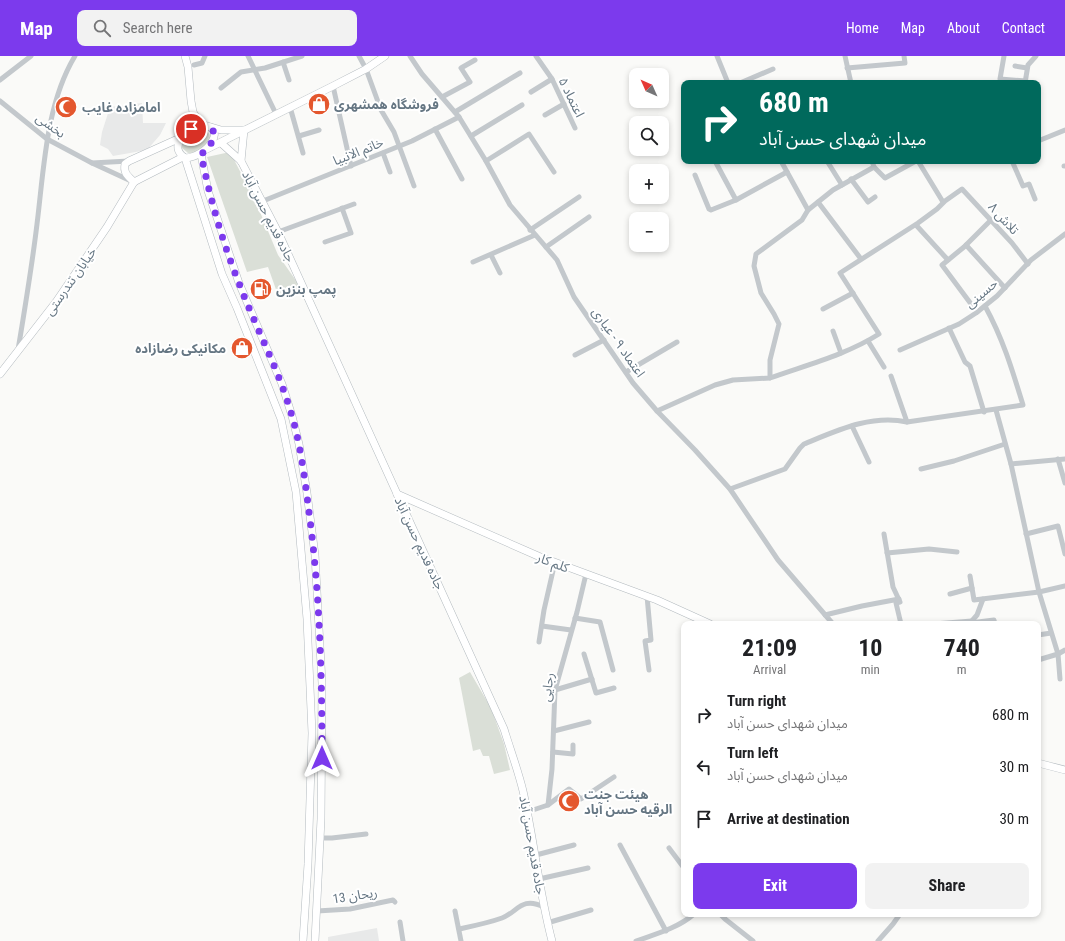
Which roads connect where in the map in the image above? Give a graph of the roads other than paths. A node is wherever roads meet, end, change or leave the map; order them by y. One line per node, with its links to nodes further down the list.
1 (31, 56): 27 (street)
2 (75, 56): 56 (street)
3 (185, 56): 46 (street)
4 (205, 56): 18 (street)
5 (248, 56): 24 (street)
6 (302, 56): 17 (street)
7 (359, 56): 22 (street)
8 (384, 56): 22 (street)
9 (410, 56): 37 (street, اعتماد ۹ - عیاری)
10 (536, 56): 26 (street, اعتماد ۵)
11 (716, 56): 29 (street)
12 (846, 56): 20 (street)
13 (904, 56): 20 (street)
14 (1004, 56): 32 (street)
15 (1036, 56): 21 (street)
16 (475, 60): 37 (street)
17 (283, 62): 24 (street); 28 (street)
18 (194, 65)
19 (1015, 66): 21 (street)
20 (847, 68): 31 (street)
21 (1027, 68): 33 (street)
22 (366, 69): 34 (street); 59 (street)
23 (773, 69): 30 (street)
24 (255, 70): 35 (street); 43 (street)
25 (520, 73): 42 (street)
26 (552, 79): 36 (street); 39 (street, اعتماد ۵)
27 (0, 80)
28 (289, 80)
29 (727, 80)
30 (747, 80)
31 (850, 80)
32 (1013, 80)
33 (1026, 80)
34 (333, 86): 41 (street); 76 (street)
35 (221, 88)
36 (531, 92)
37 (442, 97): 42 (street, اعتماد ۹ - عیاری)
38 (0, 100): 56 (street, بخشی)
39 (564, 104): 44 (street); 48 (street, اعتماد ۵)
40 (522, 105): 54 (street)
41 (290, 107): 43 (street); 53 (street)
42 (455, 112): 45 (street, اعتماد ۹ - عیاری)
43 (276, 114): 50 (street)
44 (545, 115)
45 (459, 117): 49 (street, خاتم الانبیا); 54 (street, اعتماد ۹ - عیاری)
46 (201, 125): 47 (street); 55 (street)
47 (211, 127): 50 (street); 60 (street)
48 (575, 128)
49 (435, 129): 59 (street, خاتم الانبیا); 82 (street)
50 (244, 130): 58 (street); 66 (street, جاده قدیم حسن آباد)
51 (319, 130): 53 (street)
52 (1065, 130): 57 (street)
53 (299, 136): 61 (street)
54 (471, 136): 67 (street, اعتماد ۹ - عیاری)
55 (180, 138): 64 (street); 65 (street)
56 (47, 139): 68 (street, بخشی); 124 (street)
57 (1041, 140)
58 (221, 143): 60 (street); 66 (street, جاده قدیم حسن آباد)
59 (400, 146): 62 (street, خاتم الانبیا); 86 (street)
60 (207, 149): 63 (street)
61 (304, 153)
62 (383, 153): 76 (street, خاتم الانبیا); 78 (street)
63 (201, 154): 64 (street); 193 (street)
64 (184, 157): 84 (street); 215 (street)
65 (129, 161): 68 (street); 84 (street)
66 (241, 161): 91 (street, جاده قدیم حسن آباد)
67 (486, 161): 79 (street); 100 (street, اعتماد ۹ - عیاری)
68 (92, 163): 84 (street, بخشی)
69 (717, 164): 90 (street)
70 (783, 164): 80 (street)
71 (829, 164): 85 (street)
72 (873, 164): 77 (street)
73 (911, 164): 77 (street)
74 (919, 164): 93 (street)
75 (1013, 164): 89 (street)
76 (351, 166): 91 (street, خاتم الانبیا)
77 (874, 167): 83 (street)
78 (390, 172)
79 (554, 172)
80 (787, 172): 90 (street); 96 (street)
81 (695, 176): 90 (street)
82 (462, 179)
83 (851, 179): 85 (street); 88 (street)
84 (134, 182): 124 (street, خیابان تندرستی)
85 (842, 185): 92 (street)
86 (414, 186)
87 (579, 197): 100 (street)
88 (875, 198)
89 (1035, 199)
90 (736, 200)
91 (262, 201): 101 (street, جاده قدیم حسن آباد)
92 (818, 202): 96 (street); 108 (street)
93 (943, 202): 98 (street, تلاش ۸); 99 (street)
94 (354, 204): 95 (street)
95 (342, 208): 101 (street); 104 (street)
96 (808, 210): 131 (street)
97 (589, 217): 106 (street)
98 (991, 220): 105 (street); 111 (street, تلاش ۸)
99 (916, 225): 108 (street); 109 (street)
100 (530, 230): 103 (street, اعتماد ۹ - عیاری)
101 (278, 232): 145 (street, جاده قدیم حسن آباد)
102 (1065, 234): 111 (street, حسینی)
103 (535, 235): 106 (street, اعتماد ۹ - عیاری); 107 (street)
104 (325, 242)
105 (966, 245): 109 (street); 113 (street)
106 (546, 247): 120 (street, اعتماد ۹ - عیاری)
107 (491, 255): 110 (street); 112 (street)
108 (861, 259): 114 (street)
109 (948, 260): 117 (street)
110 (473, 262)
111 (1028, 264): 113 (street, حسینی)
112 (500, 273)
113 (1004, 288): 115 (street, حسینی)
114 (854, 293): 116 (street); 121 (street)
115 (985, 306): 117 (street, حسینی); 132 (street)
116 (824, 309)
117 (977, 312): 118 (street, حسینی)
118 (949, 328): 123 (street, حسینی); 134 (street)
119 (833, 331): 125 (street)
120 (604, 340): 126 (street); 128 (street, اعتماد ۹ - عیاری)
121 (868, 341): 125 (street); 127 (street)
122 (677, 342): 128 (street)
123 (900, 350)
124 (18, 352): 129 (street, خیابان تندرستی)
125 (841, 353): 131 (street)
126 (575, 355)
127 (884, 367)
128 (626, 372): 133 (street, اعتماد ۹ - عیاری)
129 (0, 374)
130 (891, 376): 135 (street)
131 (770, 378): 133 (street)
132 (996, 410): 134 (street); 137 (street)
133 (657, 411): 144 (street, اعتماد ۹ - عیاری)
134 (984, 412): 135 (street)
135 (907, 422): 136 (street)
136 (852, 426): 140 (street); 144 (street)
137 (1005, 444): 141 (street); 142 (street)
138 (1058, 459): 139 (street); 141 (street); 143 (street)
139 (1065, 459)
140 (869, 462)
141 (1011, 464): 147 (street)
142 (921, 469)
143 (1065, 483)
144 (730, 489): 162 (street, اعتماد ۹ - عیاری)
145 (397, 494): 152 (street, کلم کار); 191 (street, جاده قدیم حسن آباد)
146 (884, 534): 150 (street)
147 (1026, 534): 148 (street); 157 (street)
148 (1064, 543): 151 (street)
149 (957, 552): 150 (street)
150 (886, 553): 160 (street)
151 (1065, 554)
152 (554, 562): 153 (street, کلم کار); 168 (street)
153 (586, 574): 159 (street, کلم کار); 163 (street, رجایی)
154 (970, 576): 156 (street)
155 (1065, 586): 157 (street)
156 (972, 588): 158 (street); 161 (street)
157 (1039, 592): 161 (street); 170 (street)
158 (950, 594)
159 (647, 596): 164 (street, کلم کار); 178 (street)
160 (899, 599): 162 (street); 166 (street)
161 (983, 599): 167 (street)
162 (825, 615): 165 (street, اعتماد ۹ - عیاری)
163 (575, 618): 169 (street, رجایی); 177 (street)
164 (703, 621)
165 (830, 621)
166 (900, 621)
167 (973, 621)
168 (542, 626): 169 (street); 172 (street)
169 (571, 630): 182 (street, رجایی)
170 (1051, 632): 171 (street); 175 (street)
171 (1041, 634)
172 (539, 642)
173 (1065, 650): 175 (street)
174 (584, 654): 179 (street)
175 (1058, 654): 176 (street); 180 (street)
176 (1041, 659)
177 (613, 670)
178 (649, 670)
179 (592, 678): 181 (street); 182 (street)
180 (1060, 679)
181 (614, 688)
182 (555, 690): 184 (street, رجایی)
183 (589, 722): 184 (street)
184 (554, 731): 186 (street, رجایی)
185 (573, 745): 186 (street)
186 (553, 752): 190 (street, رجایی)
187 (1041, 763): 188 (street)
188 (1065, 770)
189 (614, 777): 190 (street)
190 (548, 805): 191 (street)
191 (527, 812): 197 (street, جاده قدیم حسن آباد)
192 (366, 834): 193 (street)
193 (320, 838): 206 (street)
194 (574, 845): 197 (street)
195 (620, 845): 214 (street)
196 (670, 848): 198 (street)
197 (536, 854): 200 (street, جاده قدیم حسن آباد)
198 (681, 864)
199 (588, 868): 200 (street)
200 (539, 879): 201 (street, جاده قدیم حسن آباد)
201 (541, 891): 203 (street); 204 (street, جاده قدیم حسن آباد)
202 (395, 902): 206 (street, ریحان 13)
203 (533, 903): 204 (street); 213 (street)
204 (544, 907): 212 (street, جاده قدیم حسن آباد)
205 (591, 910): 212 (street)
206 (317, 911): 216 (street)
207 (455, 911): 213 (street)
208 (691, 917): 214 (street)
209 (723, 917): 221 (street)
210 (898, 917): 222 (street)
211 (400, 922): 217 (street)
212 (547, 923): 219 (street, جاده قدیم حسن آباد)
213 (459, 929): 218 (street)
214 (666, 931): 220 (street)
215 (303, 941)
216 (315, 941)
217 (404, 941)
218 (461, 941)
219 (552, 941)
220 (636, 941)
221 (753, 941)
222 (878, 941)

